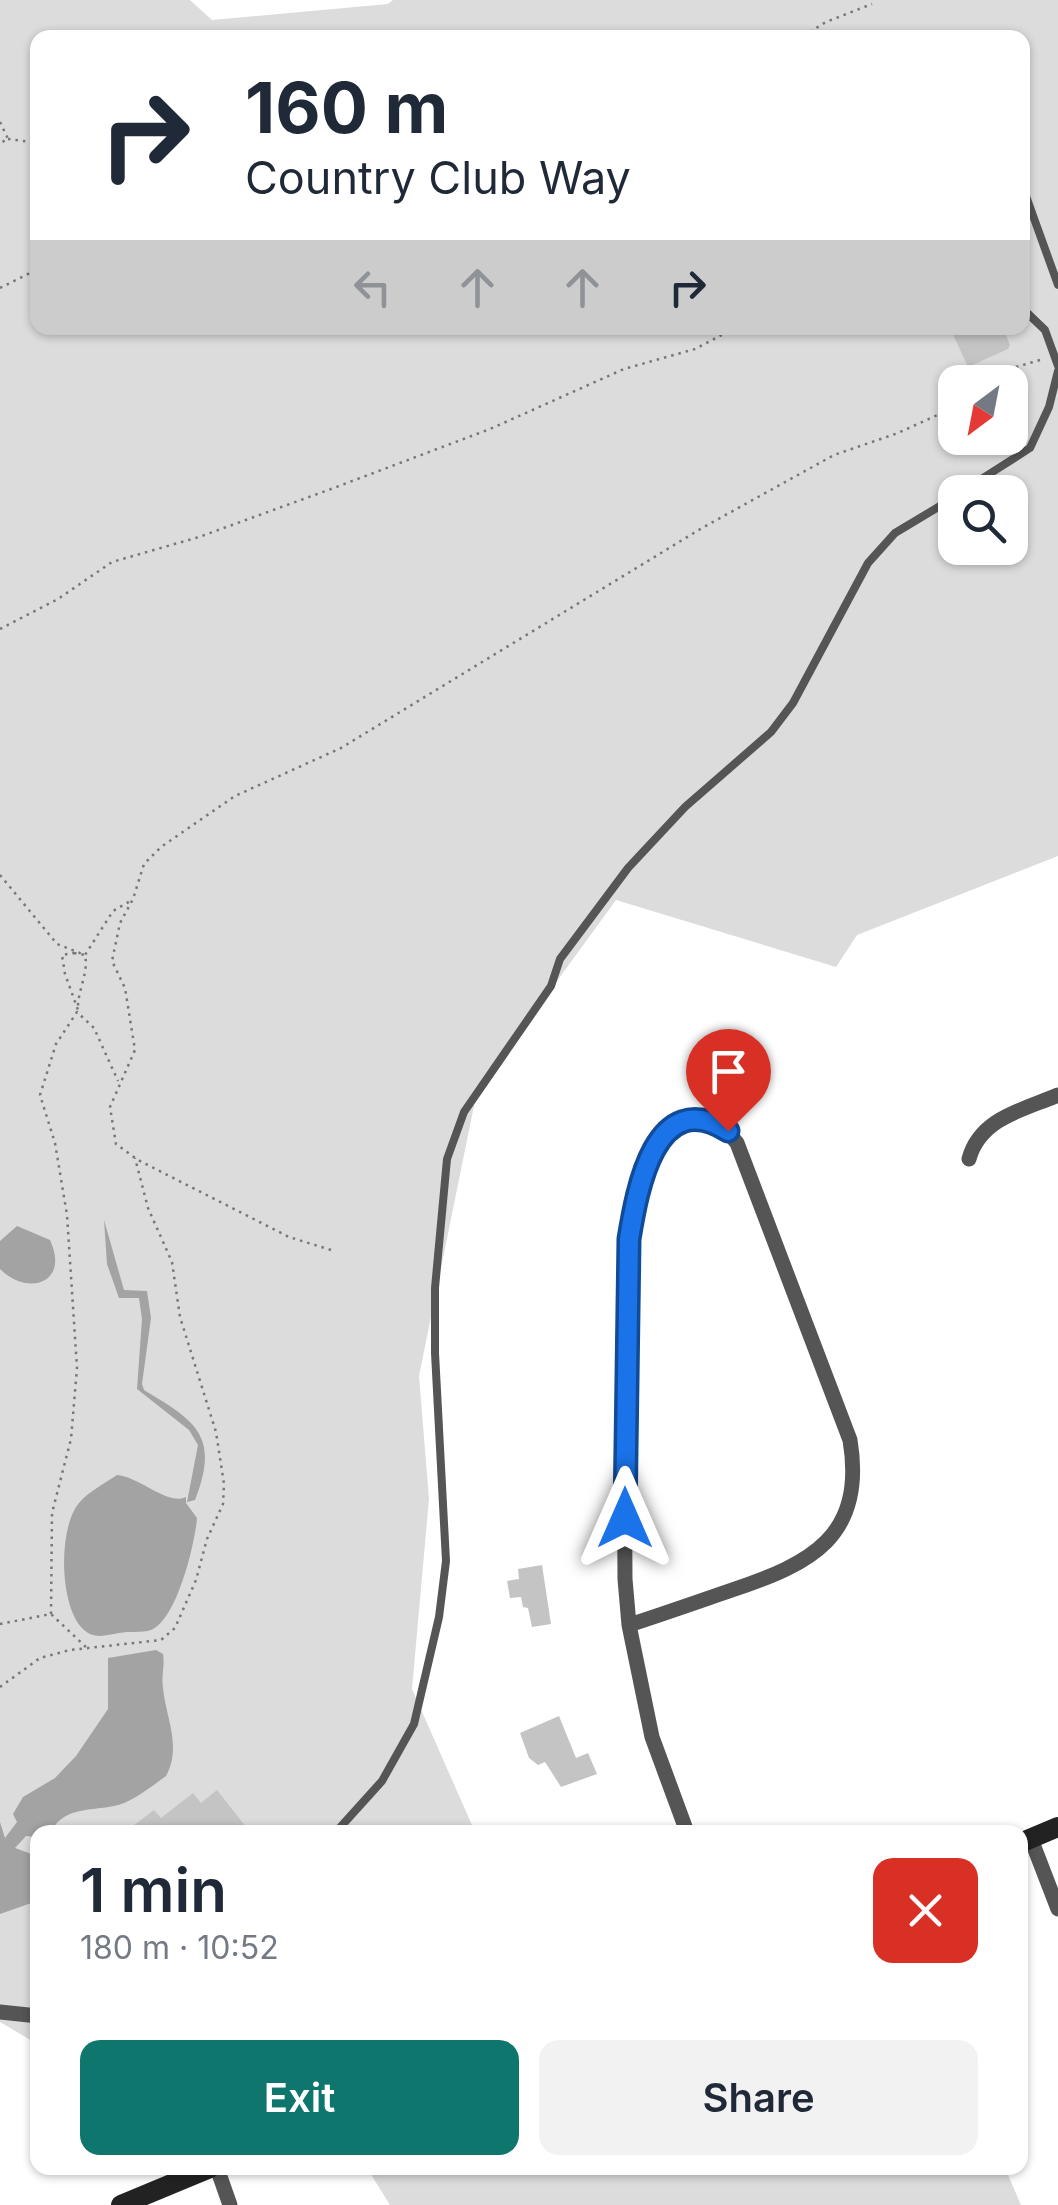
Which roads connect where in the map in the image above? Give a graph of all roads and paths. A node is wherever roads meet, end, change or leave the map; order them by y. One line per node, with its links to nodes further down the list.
1 (872, 4): 2 (path)
2 (813, 30)
3 (0, 122): 4 (path)
4 (8, 139): 5 (path); 6 (path)
5 (0, 142)
6 (30, 142)
7 (1030, 207): 9 (lane)
8 (30, 273): 10 (path)
9 (1058, 285)
10 (0, 288)
11 (1030, 316): 13 (lane)
12 (1058, 326): 13 (lane)
13 (1045, 330): 17 (lane)
14 (721, 335): 21 (path)
15 (1041, 359): 16 (path)
16 (1022, 365)
17 (1058, 369): 19 (lane)
18 (938, 415): 23 (path)
19 (988, 475)
20 (938, 507): 36 (lane)
21 (0, 629)
22 (0, 876): 24 (path)
23 (133, 899): 25 (path); 26 (path)
24 (74, 953): 25 (path); 25 (path)
25 (85, 955)
26 (119, 1084): 28 (path); 31 (path)
27 (1058, 1095): 29 (street)
28 (135, 1157): 30 (path); 34 (path)
29 (970, 1159)
30 (331, 1250)
31 (50, 1614): 32 (path); 34 (path)
32 (0, 1624)
33 (629, 1625): 33 (street); 37 (street)
34 (88, 1649): 35 (path)
35 (0, 1687)
36 (342, 1825)
37 (684, 1825)
38 (1058, 1828): 39 (main road)
39 (1028, 1840)
40 (1028, 1847): 41 (street)
41 (1058, 1909)
42 (0, 2012): 43 (street)
43 (30, 2015)
44 (173, 2175): 46 (main road)
45 (210, 2175): 47 (street)
46 (120, 2205)
47 (230, 2205)

